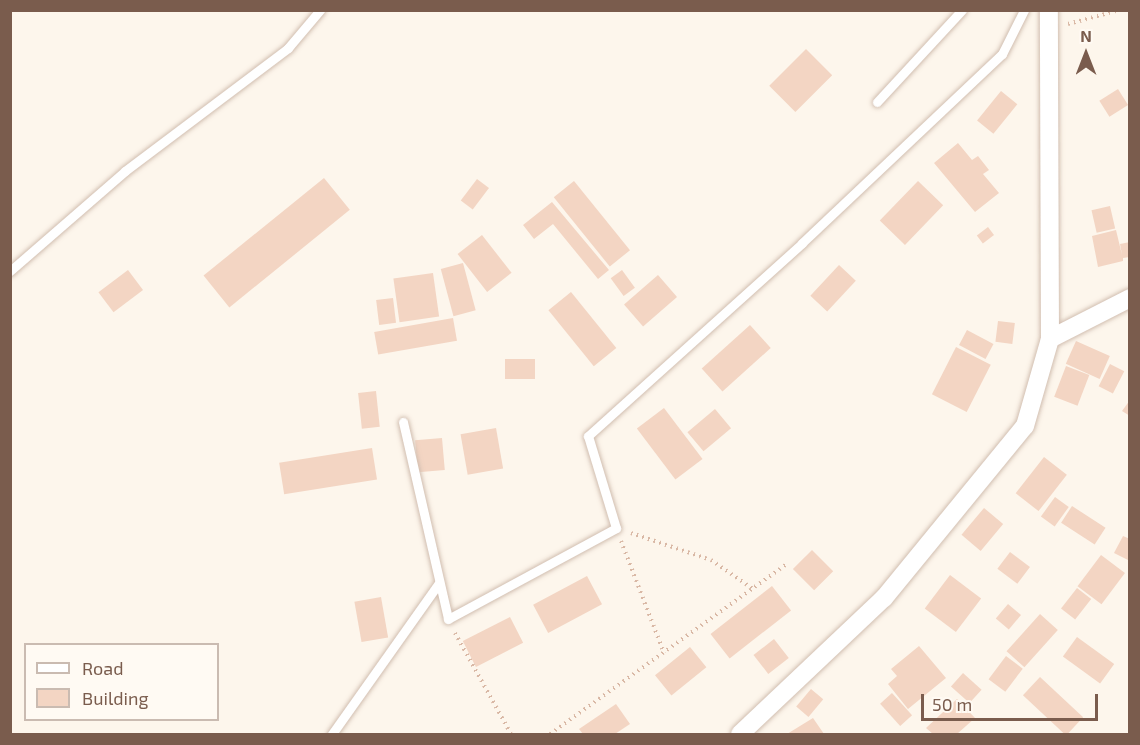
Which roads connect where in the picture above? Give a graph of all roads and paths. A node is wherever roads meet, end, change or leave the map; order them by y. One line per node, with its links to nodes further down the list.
1 (320, 10): 6 (lane)
2 (962, 10): 5 (lane)
3 (1024, 10): 10 (lane)
4 (1049, 10): 8 (street)
5 (877, 102)
6 (10, 271)
7 (1130, 298): 8 (street)
8 (1050, 339): 19 (street)
9 (403, 422): 12 (lane)
10 (616, 528): 13 (path); 14 (lane); 15 (path)
11 (788, 563): 13 (path)
12 (440, 583): 14 (lane); 16 (lane)
13 (753, 589): 15 (path)
14 (448, 619): 17 (path)
15 (664, 653): 18 (path)
16 (332, 735)
17 (511, 735)
18 (550, 735)
19 (740, 735)

